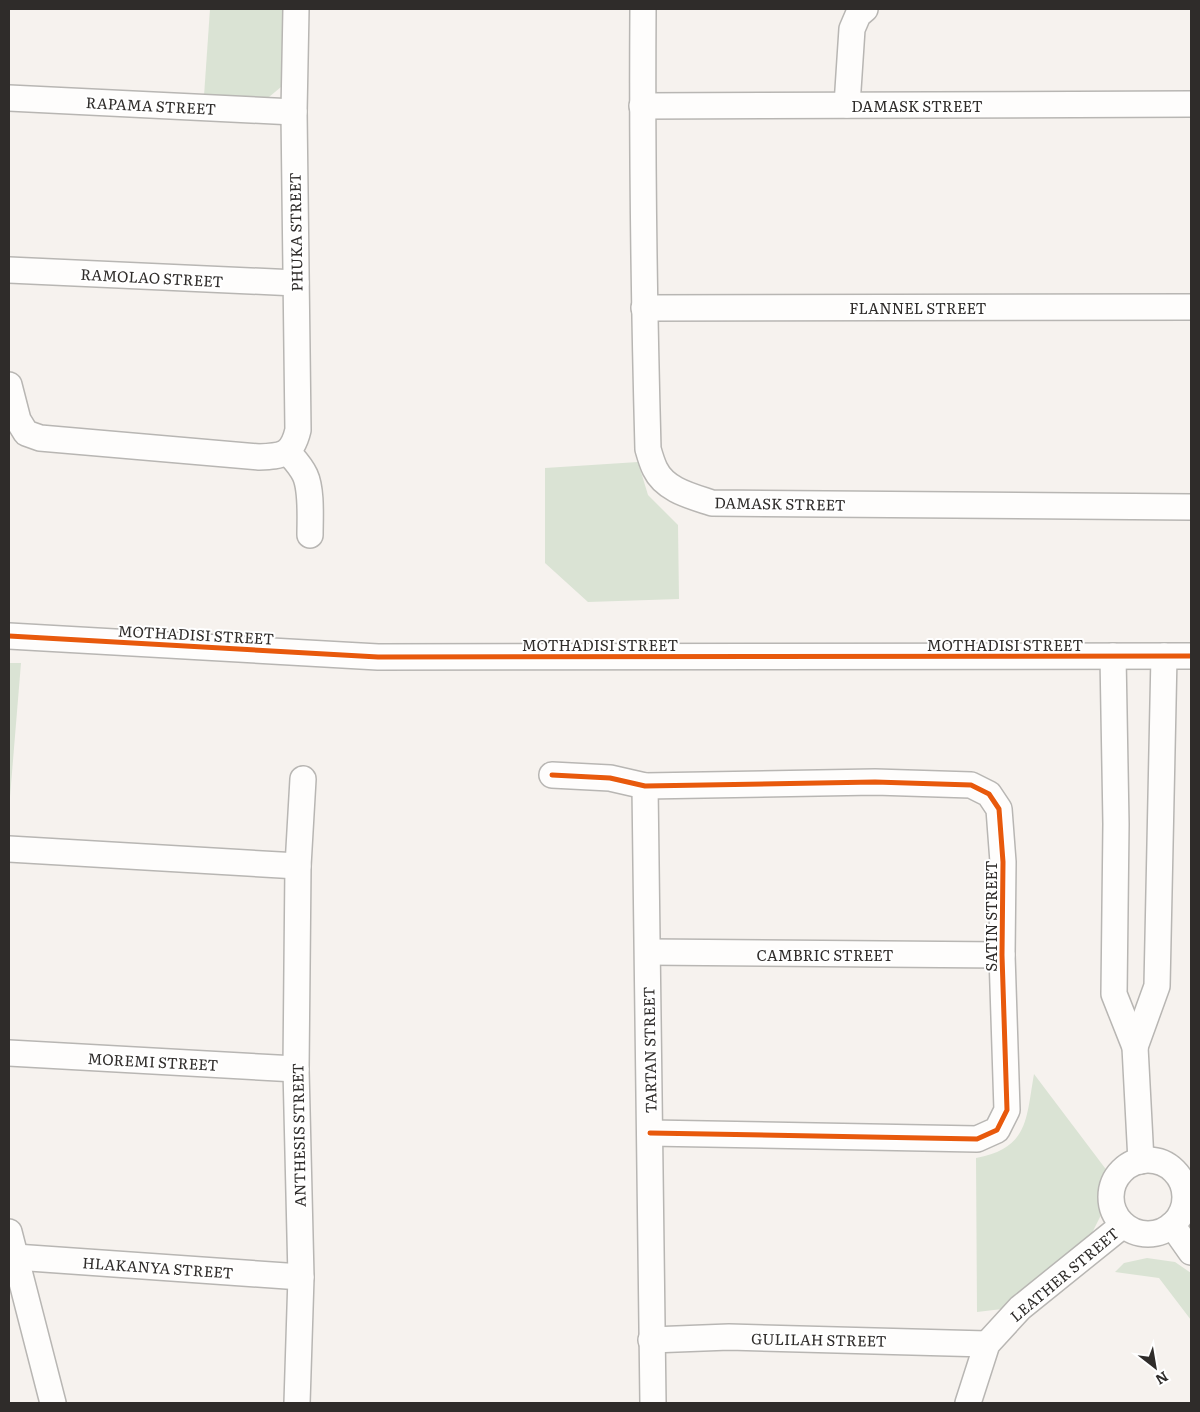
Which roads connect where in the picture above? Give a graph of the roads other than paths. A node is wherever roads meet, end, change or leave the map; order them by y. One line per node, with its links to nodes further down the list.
1 (296, 9): 8 (street, PHUKA STREET)
2 (643, 9): 7 (street, DAMASK STREET)
3 (865, 9): 6 (street)
4 (9, 98): 8 (street, RAPAMA STREET)
5 (1191, 104): 6 (street, DAMASK STREET)
6 (847, 105): 7 (street, DAMASK STREET)
7 (642, 106): 12 (street, DAMASK STREET)
8 (294, 112): 10 (street, PHUKA STREET)
9 (9, 270): 10 (street, RAMOLAO STREET)
10 (296, 283): 14 (street, PHUKA STREET)
11 (1191, 307): 12 (street, FLANNEL STREET)
12 (644, 308): 15 (street, DAMASK STREET)
13 (9, 385): 14 (street)
14 (288, 452): 16 (street)
15 (1191, 507)
16 (310, 535)
17 (9, 636): 18 (street, MOTHADISI STREET)
18 (1113, 656): 19 (street, MOTHADISI STREET); 28 (street)
19 (1164, 656): 20 (street, MOTHADISI STREET); 28 (street)
20 (1191, 656)
21 (552, 775): 23 (street, SATIN STREET)
22 (304, 779): 25 (street, ANTHESIS STREET)
23 (646, 786): 26 (street, TARTAN STREET); 27 (street, SATIN STREET)
24 (9, 849): 25 (street)
25 (298, 866): 30 (street, ANTHESIS STREET)
26 (648, 952): 27 (street, CAMBRIC STREET); 31 (street, TARTAN STREET)
27 (1002, 955): 31 (street, SATIN STREET)
28 (1135, 1047): 32 (street)
29 (9, 1053): 30 (street, MOREMI STREET)
30 (296, 1069): 39 (street, ANTHESIS STREET)
31 (650, 1133): 40 (street, TARTAN STREET)
32 (1140, 1161): 33 (street); 34 (street)
33 (1186, 1177): 35 (street)
34 (1123, 1225): 35 (street); 41 (street, LEATHER STREET)
35 (1172, 1225): 37 (street)
36 (9, 1232): 38 (street)
37 (1191, 1252)
38 (15, 1257): 39 (street, HLAKANYA STREET); 42 (street)
39 (301, 1277): 43 (street, ANTHESIS STREET)
40 (651, 1340): 41 (street, GULILAH STREET); 44 (street, TARTAN STREET)
41 (987, 1344): 45 (street, LEATHER STREET)
42 (53, 1403)
43 (297, 1403)
44 (652, 1403)
45 (968, 1403)

